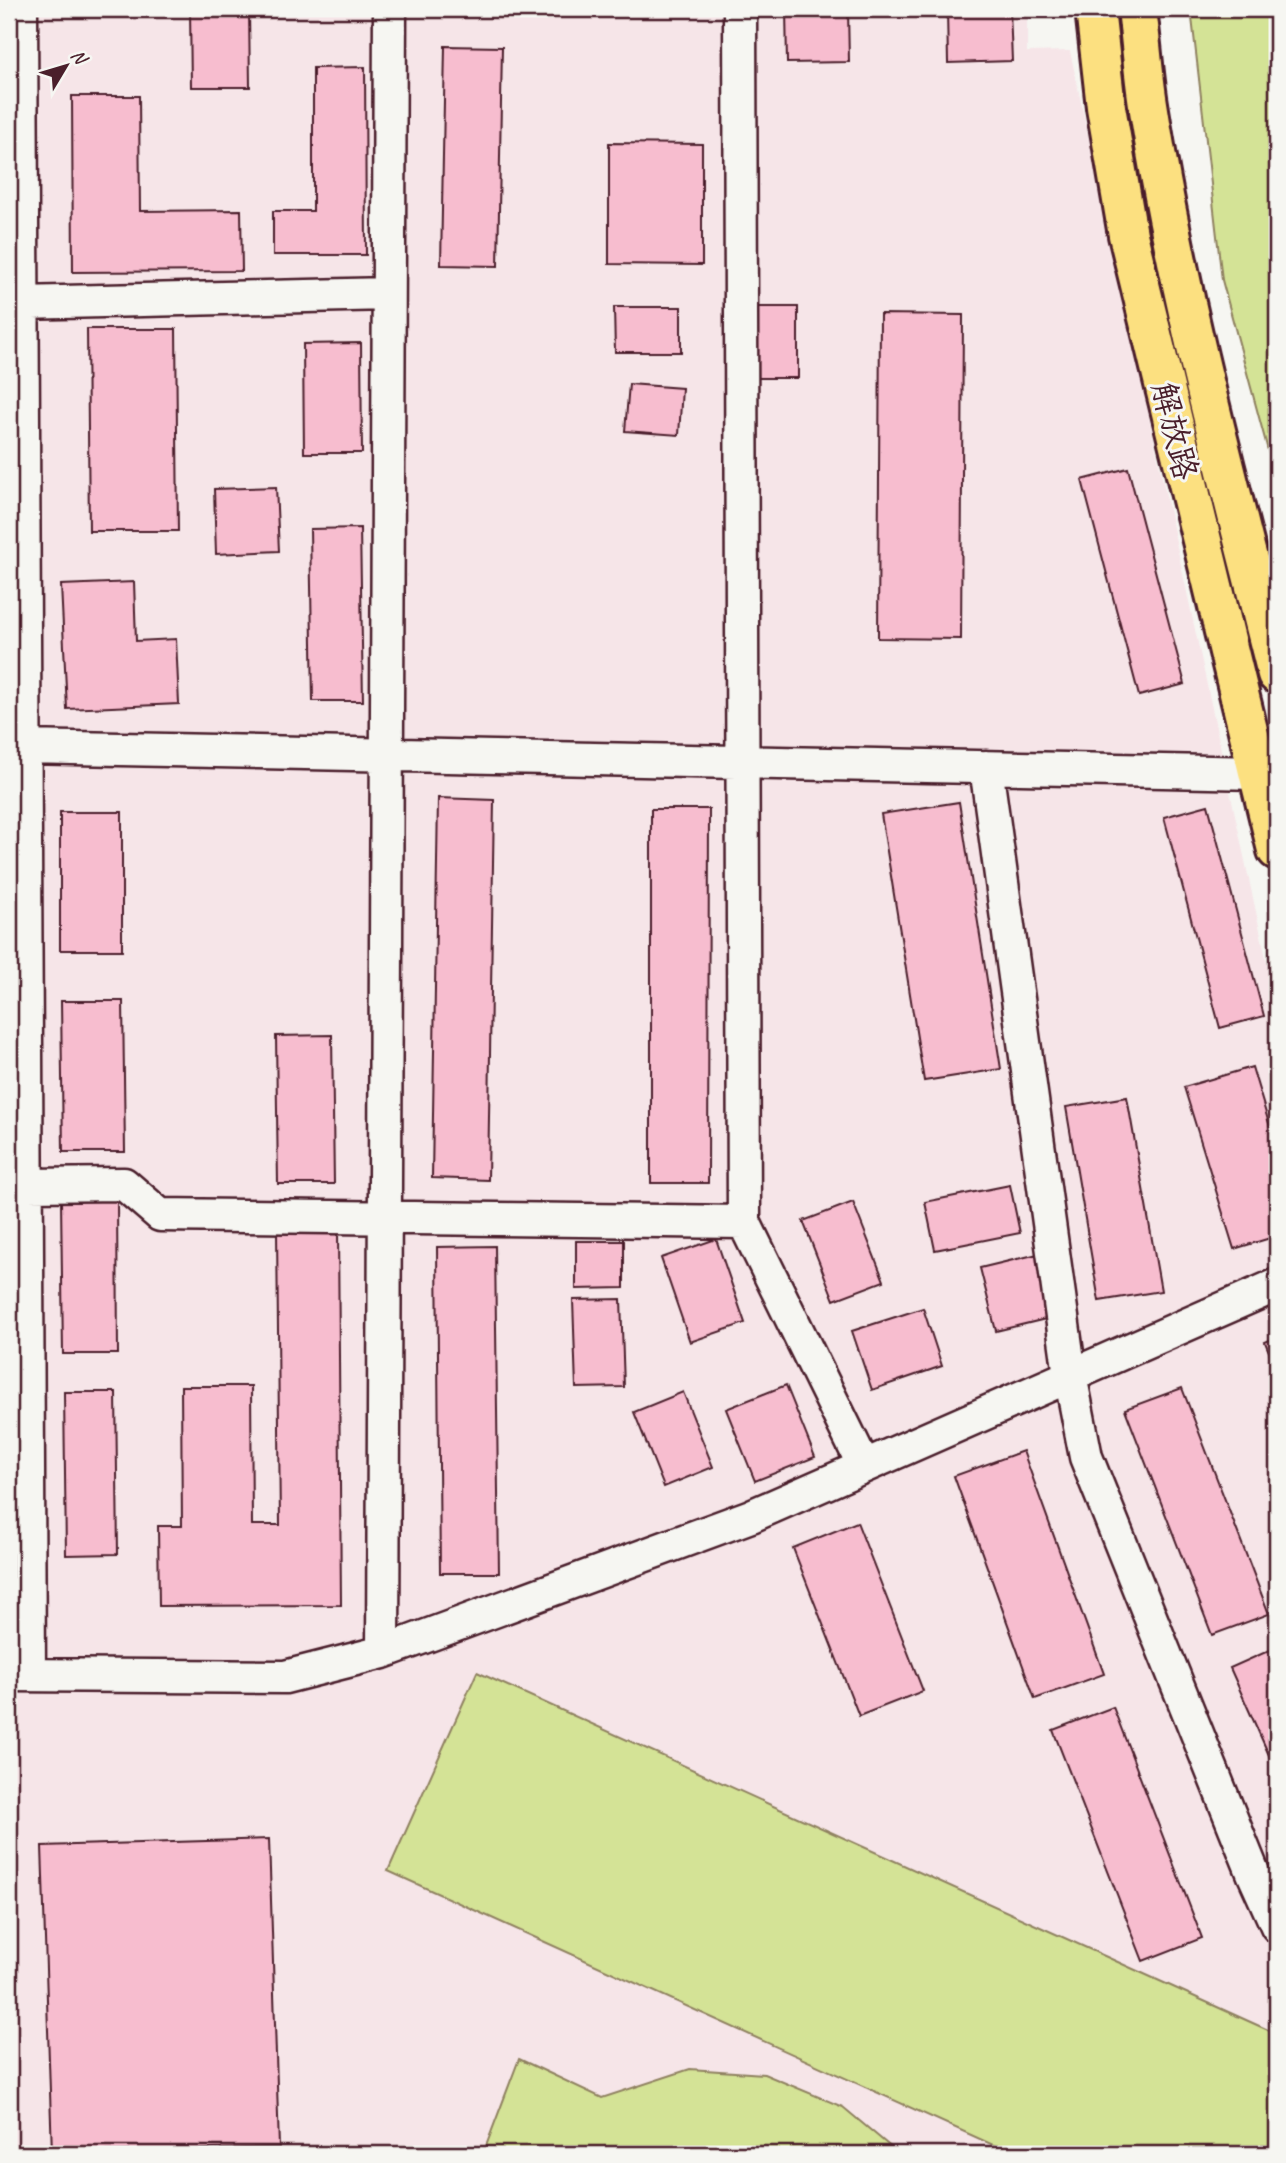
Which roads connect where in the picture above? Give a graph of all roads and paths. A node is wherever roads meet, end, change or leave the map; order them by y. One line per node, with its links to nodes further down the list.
1 (21, 9): 7 (street)
2 (390, 9): 6 (street)
3 (740, 9): 11 (street)
4 (1096, 9): 13 (main road, 解放路)
5 (1137, 9): 8 (main road, 解放路)
6 (388, 294): 7 (street); 10 (street)
7 (22, 303): 9 (street)
8 (1277, 674)
9 (24, 747): 10 (street); 15 (street)
10 (386, 754): 11 (street); 16 (street)
11 (743, 762): 12 (street); 17 (street)
12 (986, 767): 13 (street); 19 (street)
13 (1258, 773): 14 (main road, 解放路)
14 (1277, 850)
15 (27, 1185): 16 (street); 22 (street)
16 (383, 1218): 17 (street); 21 (street)
17 (744, 1222): 20 (street)
18 (1277, 1284): 19 (street)
19 (1070, 1375): 20 (street); 23 (street)
20 (864, 1466): 21 (street)
21 (383, 1652): 22 (street)
22 (19, 1674)
23 (1277, 1926)

